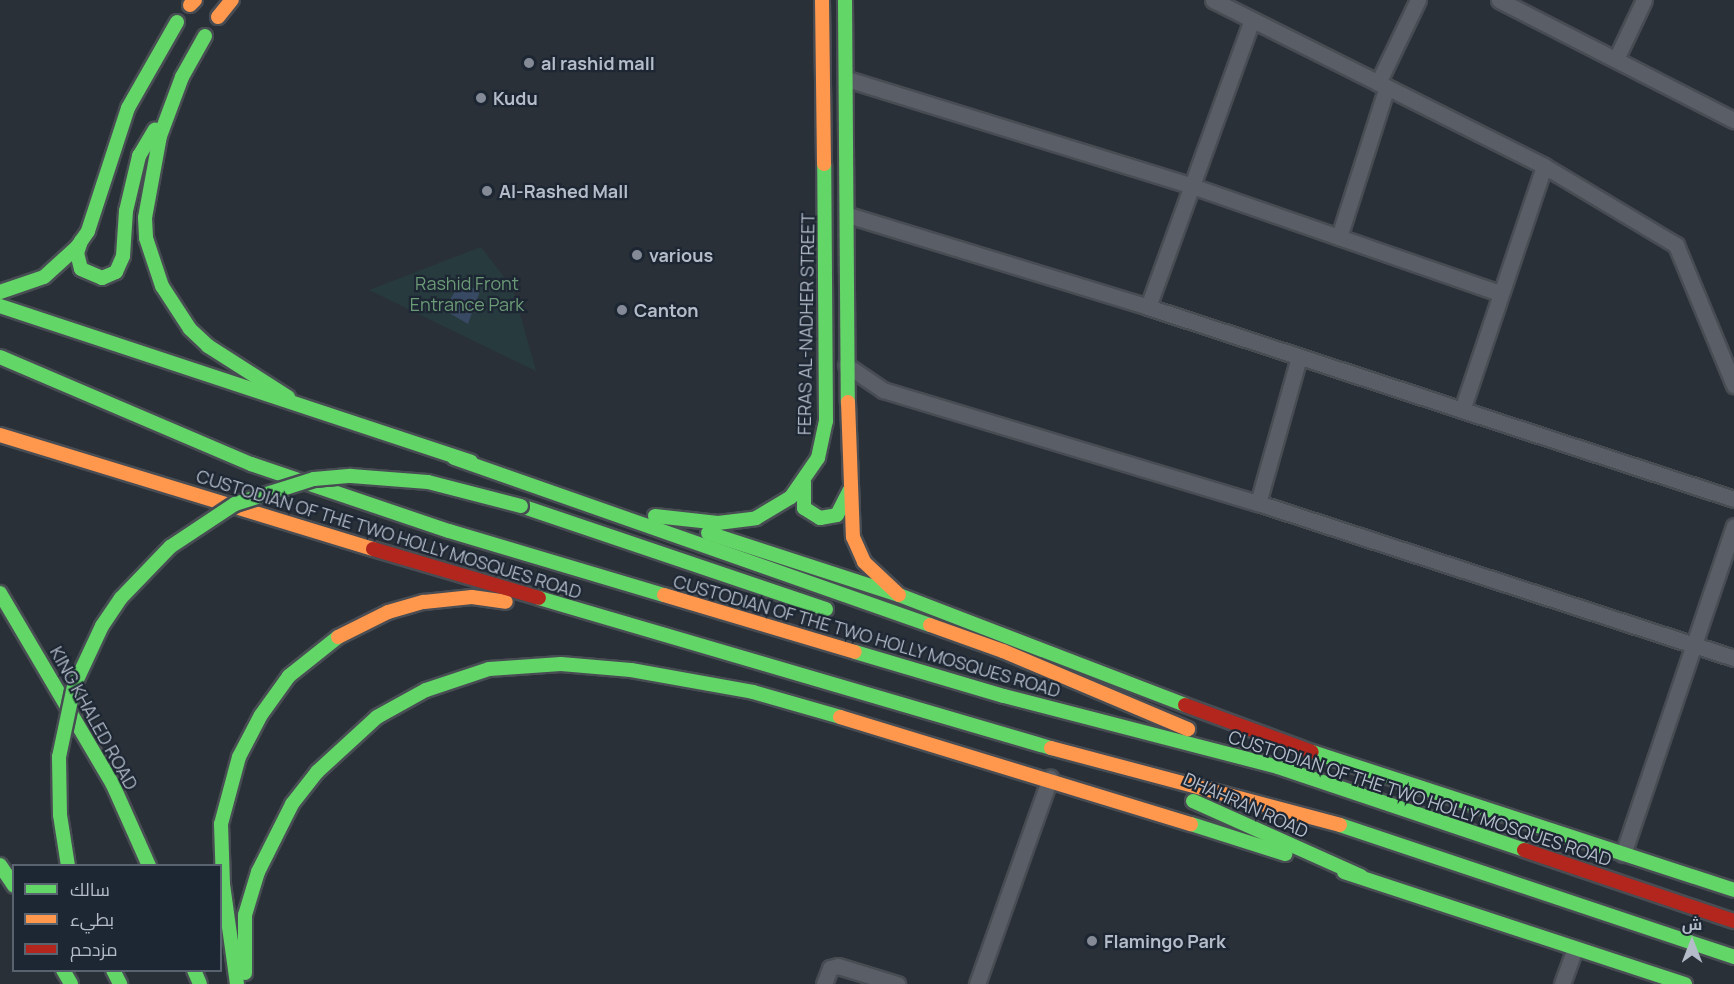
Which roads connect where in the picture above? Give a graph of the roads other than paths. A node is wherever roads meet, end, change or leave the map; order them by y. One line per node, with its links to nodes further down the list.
1 (232, 0): 8 (main road)
2 (822, 0): 34 (main road, FERAS AL-NADHER STREET)
3 (845, 0): 13 (main road)
4 (1213, 0): 9 (street)
5 (1418, 0): 14 (street)
6 (1499, 0): 12 (street)
7 (1644, 0): 12 (street)
8 (218, 17)
9 (1252, 20): 14 (street); 18 (street)
10 (177, 22): 21 (main road)
11 (205, 36): 15 (main road)
12 (1616, 59): 16 (street)
13 (847, 79): 18 (street); 19 (main road)
14 (1383, 85): 17 (street); 20 (street)
15 (172, 101): 21 (main road); 30 (main road)
16 (1734, 120)
17 (1544, 165): 23 (street); 29 (street)
18 (1192, 186): 20 (street); 25 (street)
19 (848, 215): 25 (street); 28 (main road)
20 (1339, 237): 23 (street)
21 (81, 241): 22 (main road)
22 (0, 292)
23 (1500, 293): 31 (street)
24 (0, 306): 30 (main road)
25 (1148, 307): 27 (street)
26 (0, 357): 48 (main road, CUSTODIAN OF THE TWO HOLLY MOSQUES ROAD)
27 (1299, 357): 31 (street); 37 (street)
28 (846, 365): 35 (main road); 37 (street)
29 (1733, 380)
30 (300, 404): 33 (main road)
31 (1462, 410): 36 (street)
32 (0, 435): 43 (main road, CUSTODIAN OF THE TWO HOLLY MOSQUES ROAD)
33 (454, 458): 38 (main road); 48 (main road)
34 (804, 482): 35 (main road); 38 (main road, FERAS AL-NADHER STREET)
35 (850, 490): 41 (main road)
36 (1734, 499)
37 (1258, 503): 44 (street)
38 (655, 516): 41 (main road)
39 (1734, 526): 44 (street)
40 (0, 593): 52 (main road, KING KHALED ROAD)
41 (899, 595): 50 (main road)
42 (845, 615): 51 (main road, bridge)
43 (657, 632): 47 (main road, CUSTODIAN OF THE TWO HOLLY MOSQUES ROAD); 60 (main road)
44 (1692, 643): 45 (street); 50 (street)
45 (1734, 658)
46 (1045, 685): 48 (main road)
47 (1117, 767): 54 (main road, DHAHRAN ROAD); 59 (main road, CUSTODIAN OF THE TWO HOLLY MOSQUES ROAD)
48 (1278, 767): 57 (main road, CUSTODIAN OF THE TWO HOLLY MOSQUES ROAD)
49 (1050, 778): 54 (main road); 61 (main road); 64 (street)
50 (1623, 854): 56 (main road)
51 (68, 864)
52 (148, 864)
53 (0, 865): 55 (main road)
54 (1361, 876): 58 (main road)
55 (12, 882)
56 (1734, 890)
57 (1734, 921)
58 (1575, 948): 65 (street); 66 (main road)
59 (1734, 957)
60 (237, 984)
61 (245, 984)
62 (824, 984): 63 (street)
63 (897, 984)
64 (977, 984)
65 (1562, 984)
66 (1685, 984)

